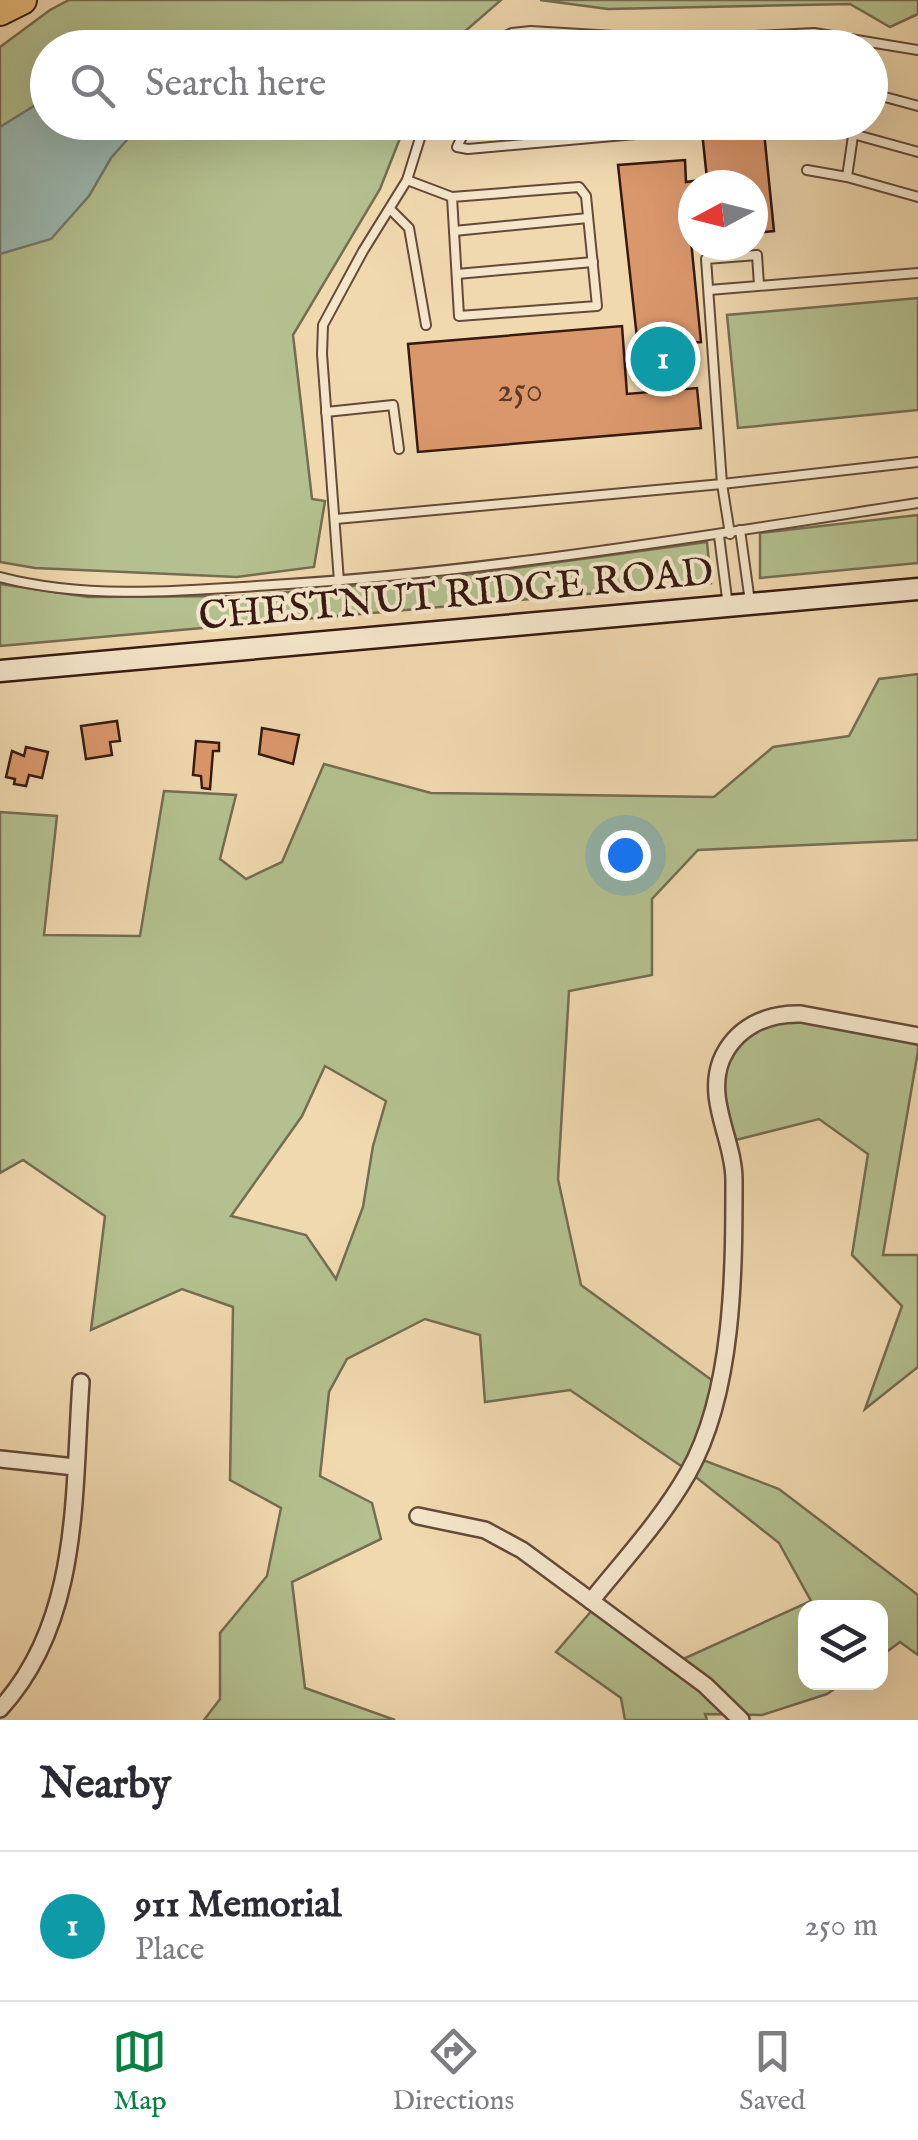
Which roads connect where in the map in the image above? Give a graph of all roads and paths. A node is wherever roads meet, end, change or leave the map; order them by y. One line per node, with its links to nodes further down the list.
1 (22, 0): 2 (highway)
2 (0, 10)
3 (888, 48): 4 (lane)
4 (918, 50)
5 (888, 97): 6 (lane)
6 (918, 106)
7 (420, 140): 15 (lane)
8 (461, 140): 9 (lane)
9 (568, 140)
10 (852, 140): 14 (lane)
11 (875, 140): 12 (lane)
12 (918, 152)
13 (806, 170): 14 (lane)
14 (847, 176): 16 (lane)
15 (407, 180): 17 (lane); 18 (lane)
16 (918, 197)
17 (452, 198): 19 (lane); 20 (lane)
18 (390, 210): 26 (lane); 27 (lane)
19 (588, 218): 20 (lane); 21 (lane)
20 (454, 231): 23 (lane)
21 (592, 262): 23 (lane); 23 (lane)
22 (918, 273): 24 (lane)
23 (457, 274)
24 (759, 285): 25 (lane); 25 (lane)
25 (708, 290): 30 (lane)
26 (426, 326)
27 (326, 412): 28 (lane); 32 (lane)
28 (399, 450)
29 (918, 462): 30 (lane)
30 (722, 484): 32 (lane); 34 (lane)
31 (918, 503): 33 (lane)
32 (336, 519): 36 (lane)
33 (740, 530): 34 (lane); 38 (lane)
34 (724, 535): 36 (lane); 39 (lane)
35 (0, 577): 36 (lane)
36 (338, 581)
37 (918, 589): 38 (street, CHESTNUT RIDGE ROAD)
38 (750, 606): 39 (street, CHESTNUT RIDGE ROAD)
39 (728, 608): 40 (street, CHESTNUT RIDGE ROAD)
40 (0, 671)
41 (918, 1036): 46 (street)
42 (81, 1382): 44 (street)
43 (0, 1459): 44 (street)
44 (75, 1467): 47 (street)
45 (418, 1516): 46 (street)
46 (591, 1601): 48 (street)
47 (0, 1709)
48 (741, 1720)

